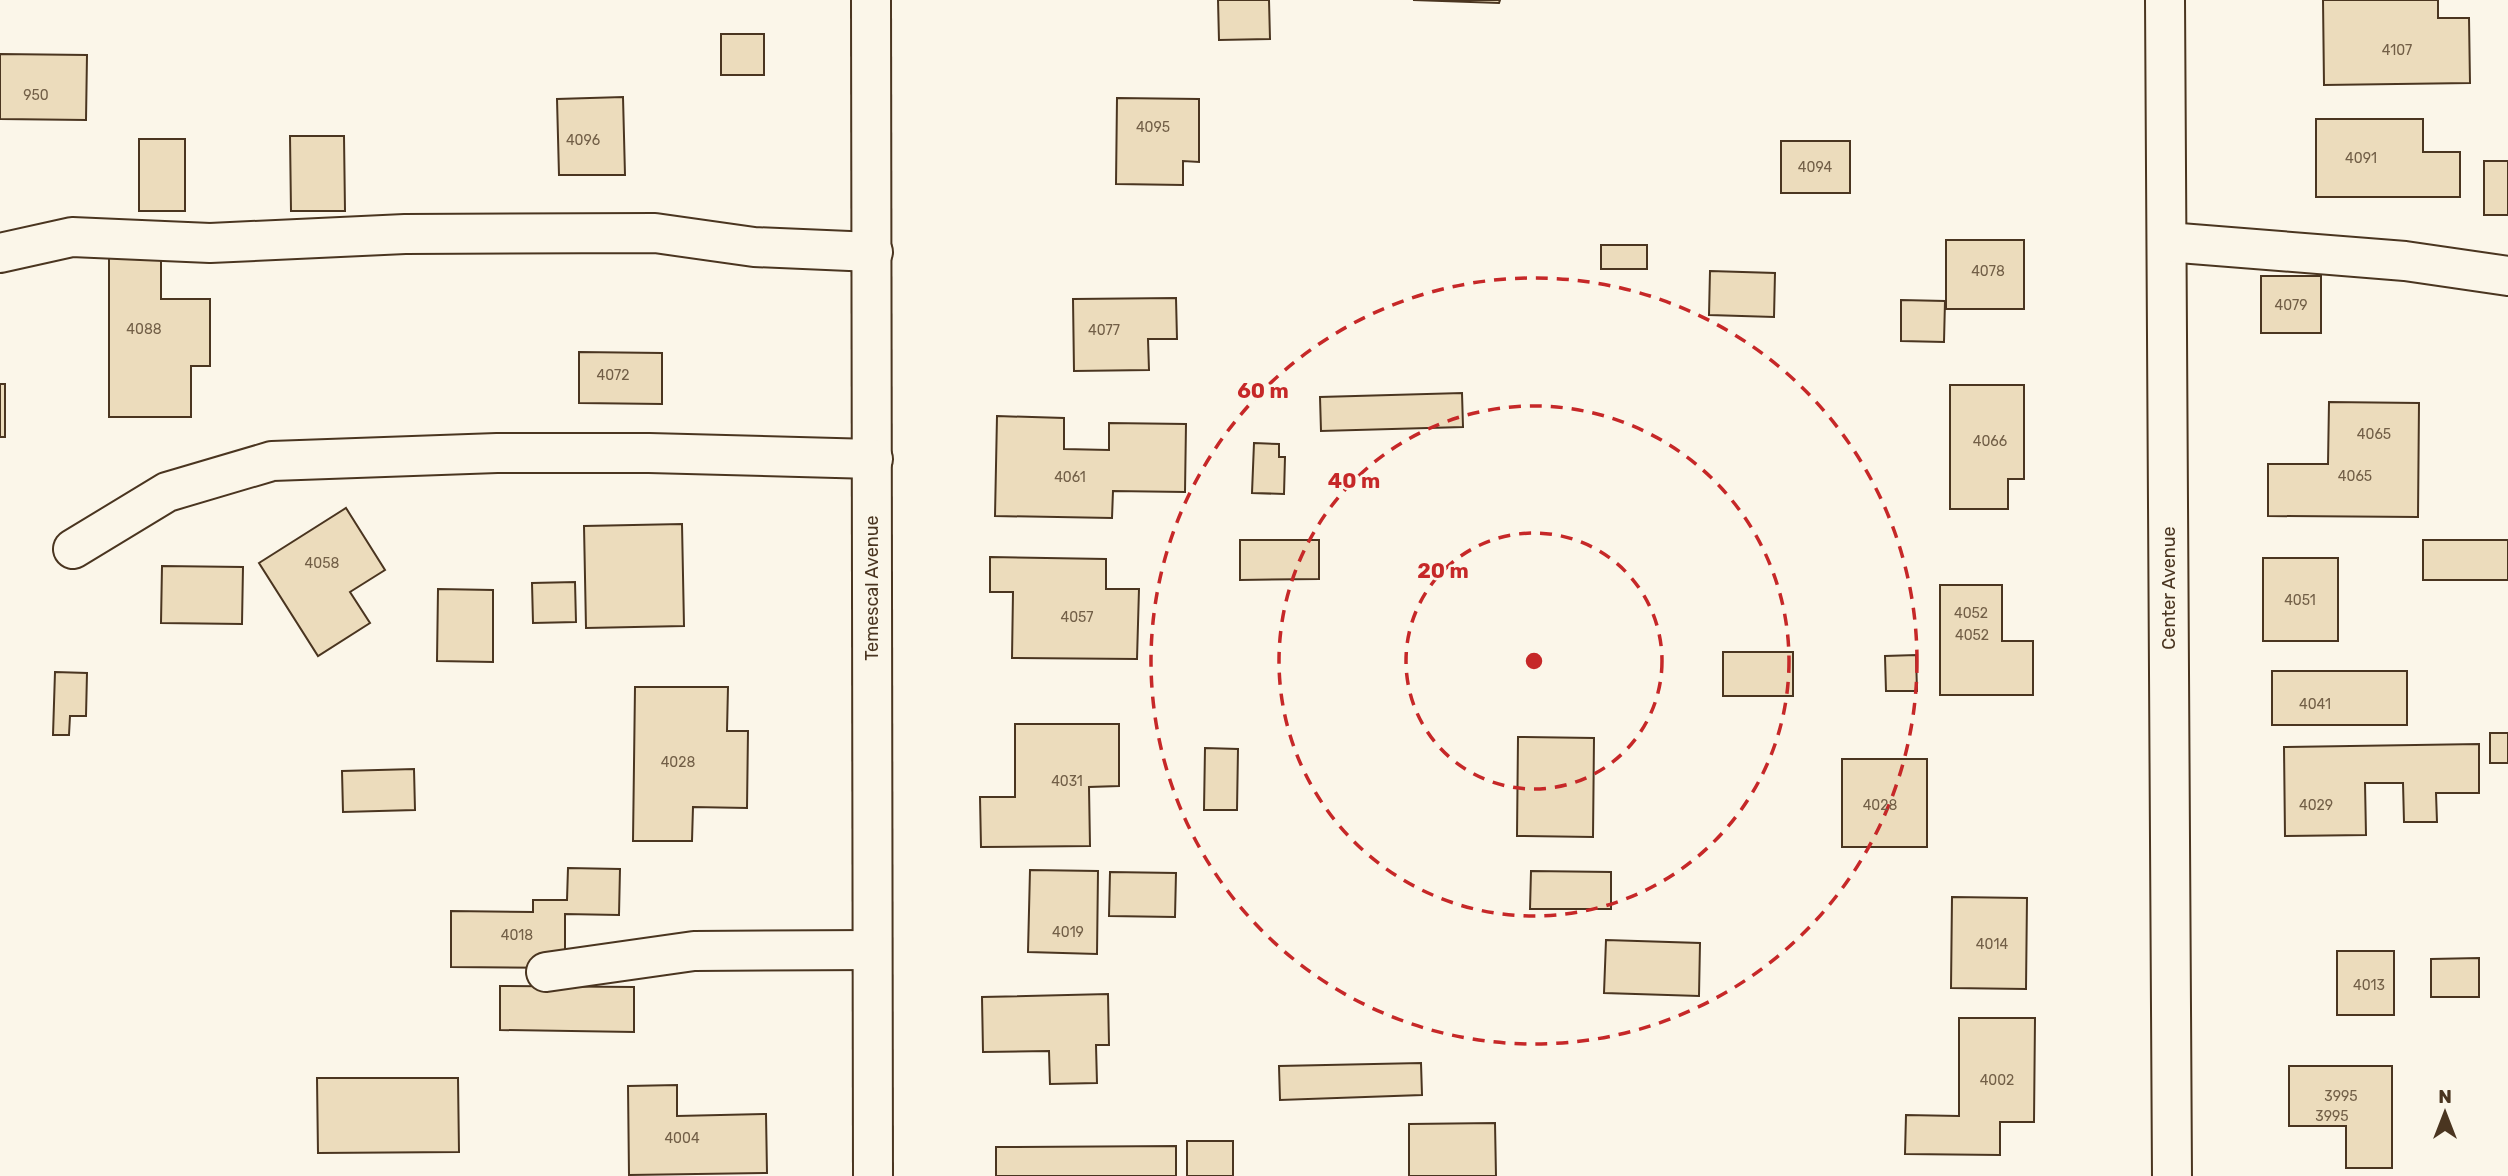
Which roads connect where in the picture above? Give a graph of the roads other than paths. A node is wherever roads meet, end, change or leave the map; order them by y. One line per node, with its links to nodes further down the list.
1 (872, 0): 4 (street, Temescal Avenue)
2 (2165, 0): 3 (street, Center Avenue)
3 (2167, 242): 6 (street); 12 (street, Center Avenue)
4 (873, 252): 5 (street); 7 (street, Temescal Avenue)
5 (0, 253)
6 (2508, 276)
7 (873, 459): 8 (street); 9 (street, Temescal Avenue)
8 (73, 549)
9 (872, 950): 10 (street); 11 (street, Temescal Avenue)
10 (546, 972)
11 (873, 1176)
12 (2172, 1176)

